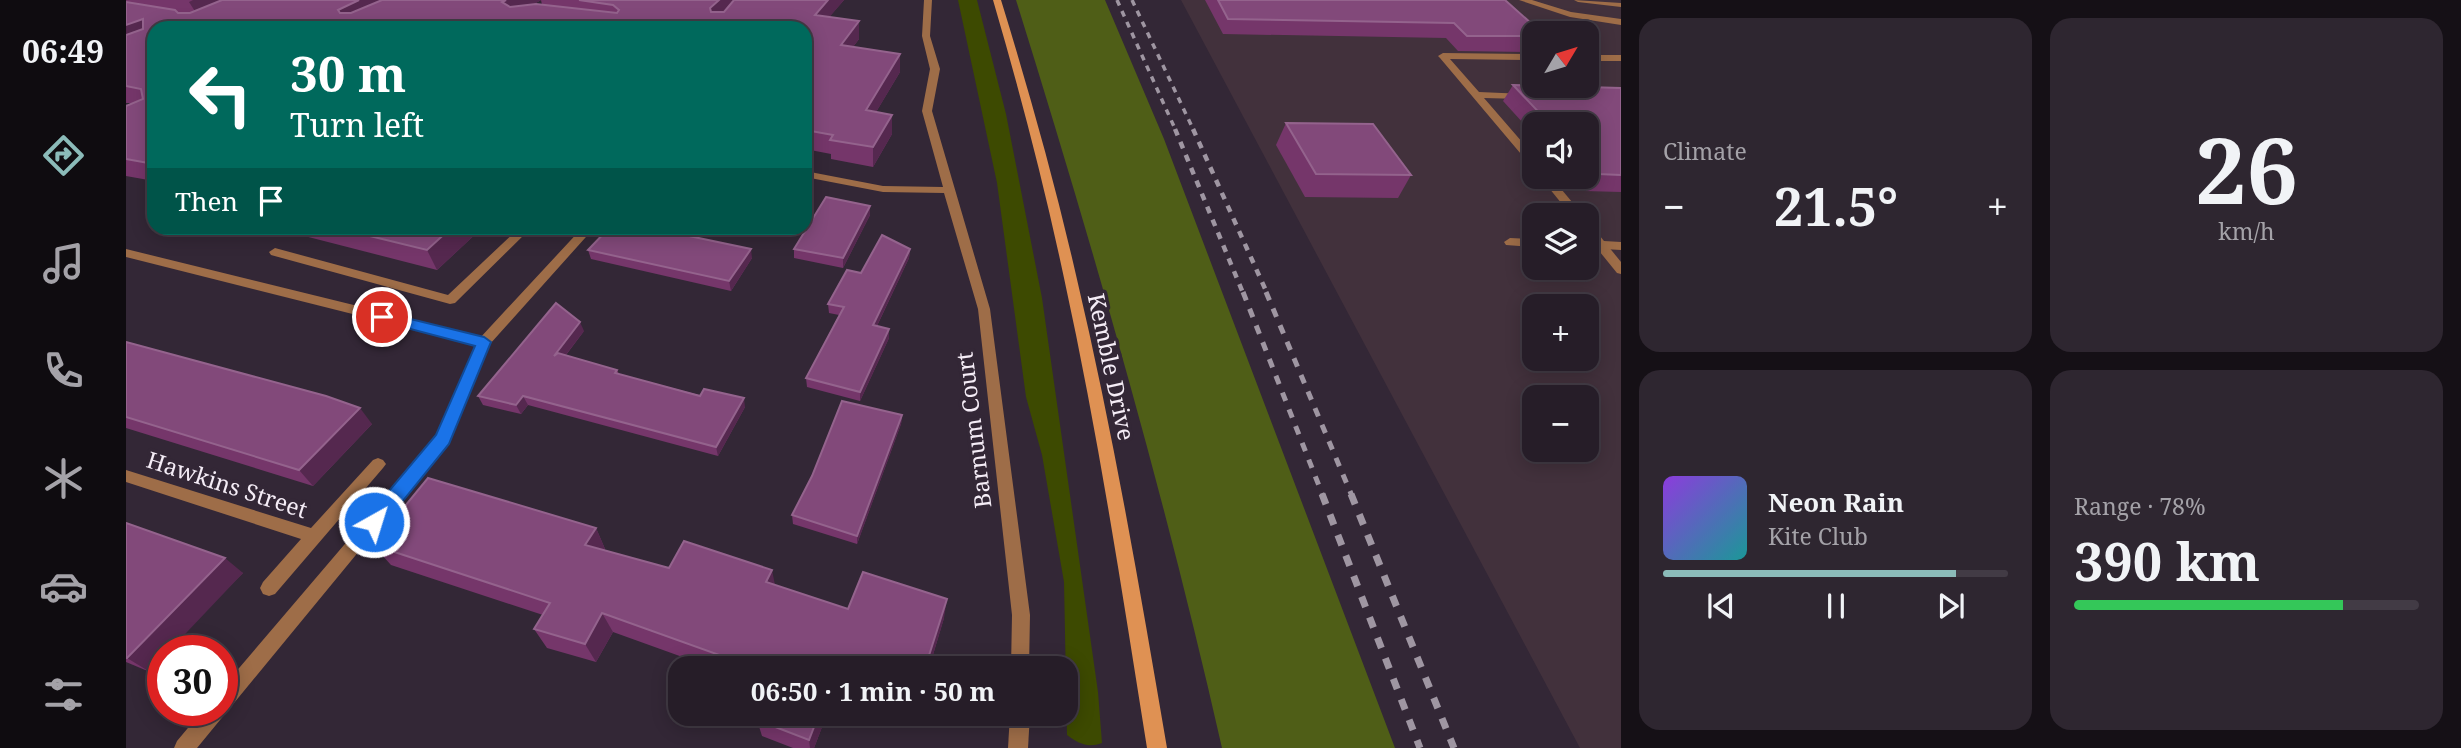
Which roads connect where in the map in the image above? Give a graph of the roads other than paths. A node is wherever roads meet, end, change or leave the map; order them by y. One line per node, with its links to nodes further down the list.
1 (928, 0): 15 (street, Barnum Court)
2 (997, 0): 38 (main road, Kemble Drive)
3 (1523, 0): 6 (street)
4 (1578, 0): 5 (street)
5 (1621, 5)
6 (1621, 22)
7 (1522, 57): 10 (street)
8 (1600, 58): 9 (street)
9 (1621, 58)
10 (1478, 95): 11 (street); 12 (street)
11 (1522, 96)
12 (1522, 148)
13 (812, 175): 15 (street)
14 (1555, 189): 16 (street)
15 (950, 190): 32 (street, Barnum Court)
16 (1567, 203)
17 (518, 235): 24 (street)
18 (582, 235): 27 (street)
19 (1510, 242): 20 (street)
20 (1522, 242)
21 (1599, 243): 22 (street)
22 (1601, 245): 23 (street); 26 (street)
23 (1621, 246)
24 (275, 252)
25 (126, 253): 27 (street)
26 (1621, 270)
27 (484, 342): 33 (street)
28 (378, 464): 30 (street, Hawkins Street)
29 (126, 476): 30 (street, Hawkins Street)
30 (314, 536): 31 (street, Hawkins Street)
31 (269, 588)
32 (1020, 656)
33 (238, 684)
34 (203, 726): 36 (street)
35 (1019, 726): 37 (street)
36 (184, 748)
37 (1018, 748)
38 (1157, 748)

